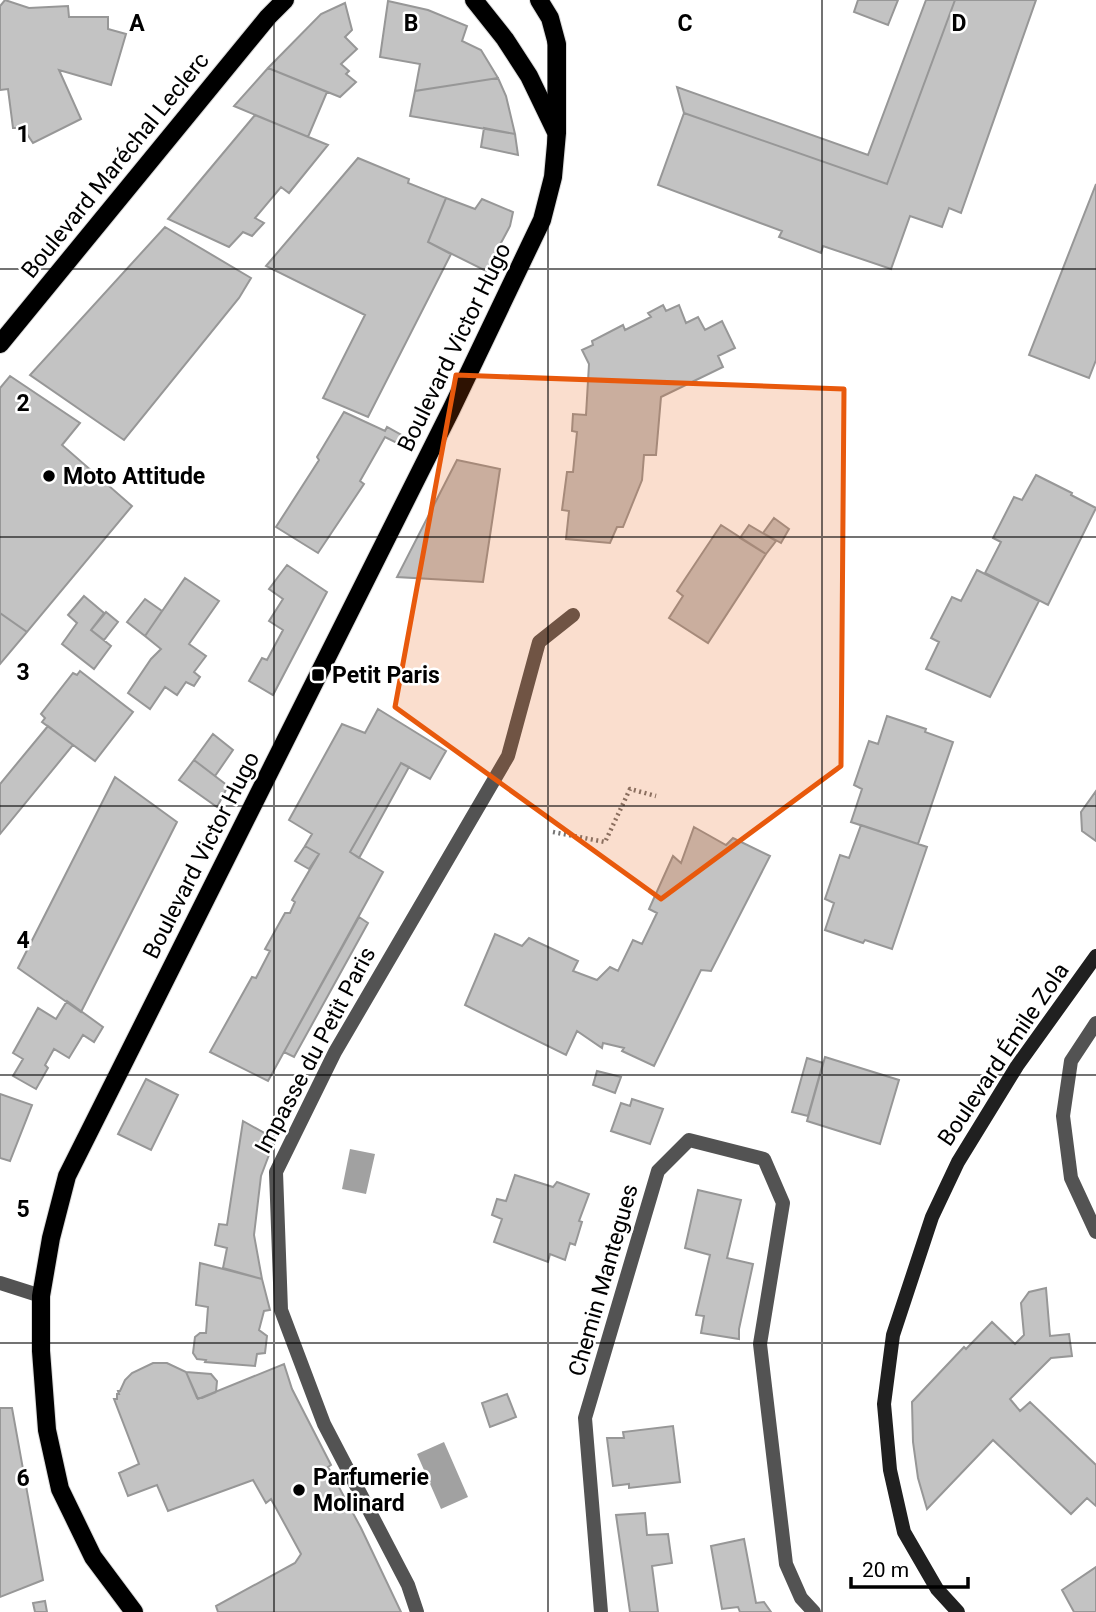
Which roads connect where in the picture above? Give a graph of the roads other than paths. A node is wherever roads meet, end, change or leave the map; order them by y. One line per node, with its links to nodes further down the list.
1 (285, 0): 5 (main road)
2 (295, 0): 5 (main road)
3 (474, 0): 6 (main road)
4 (540, 0): 6 (main road, Boulevard Victor Hugo)
5 (268, 17): 7 (main road, Boulevard Maréchal Leclerc)
6 (557, 133): 13 (main road, Boulevard Victor Hugo)
7 (0, 344)
8 (573, 615): 15 (street, Impasse du Petit Paris)
9 (1096, 956): 18 (main road, Boulevard Émile Zola)
10 (1096, 1023): 11 (street)
11 (1096, 1232)
12 (0, 1283): 13 (street)
13 (41, 1296): 14 (main road, Boulevard Victor Hugo)
14 (134, 1612)
15 (417, 1612)
16 (601, 1612): 17 (street, Chemin Mantegues)
17 (814, 1612)
18 (958, 1612)

